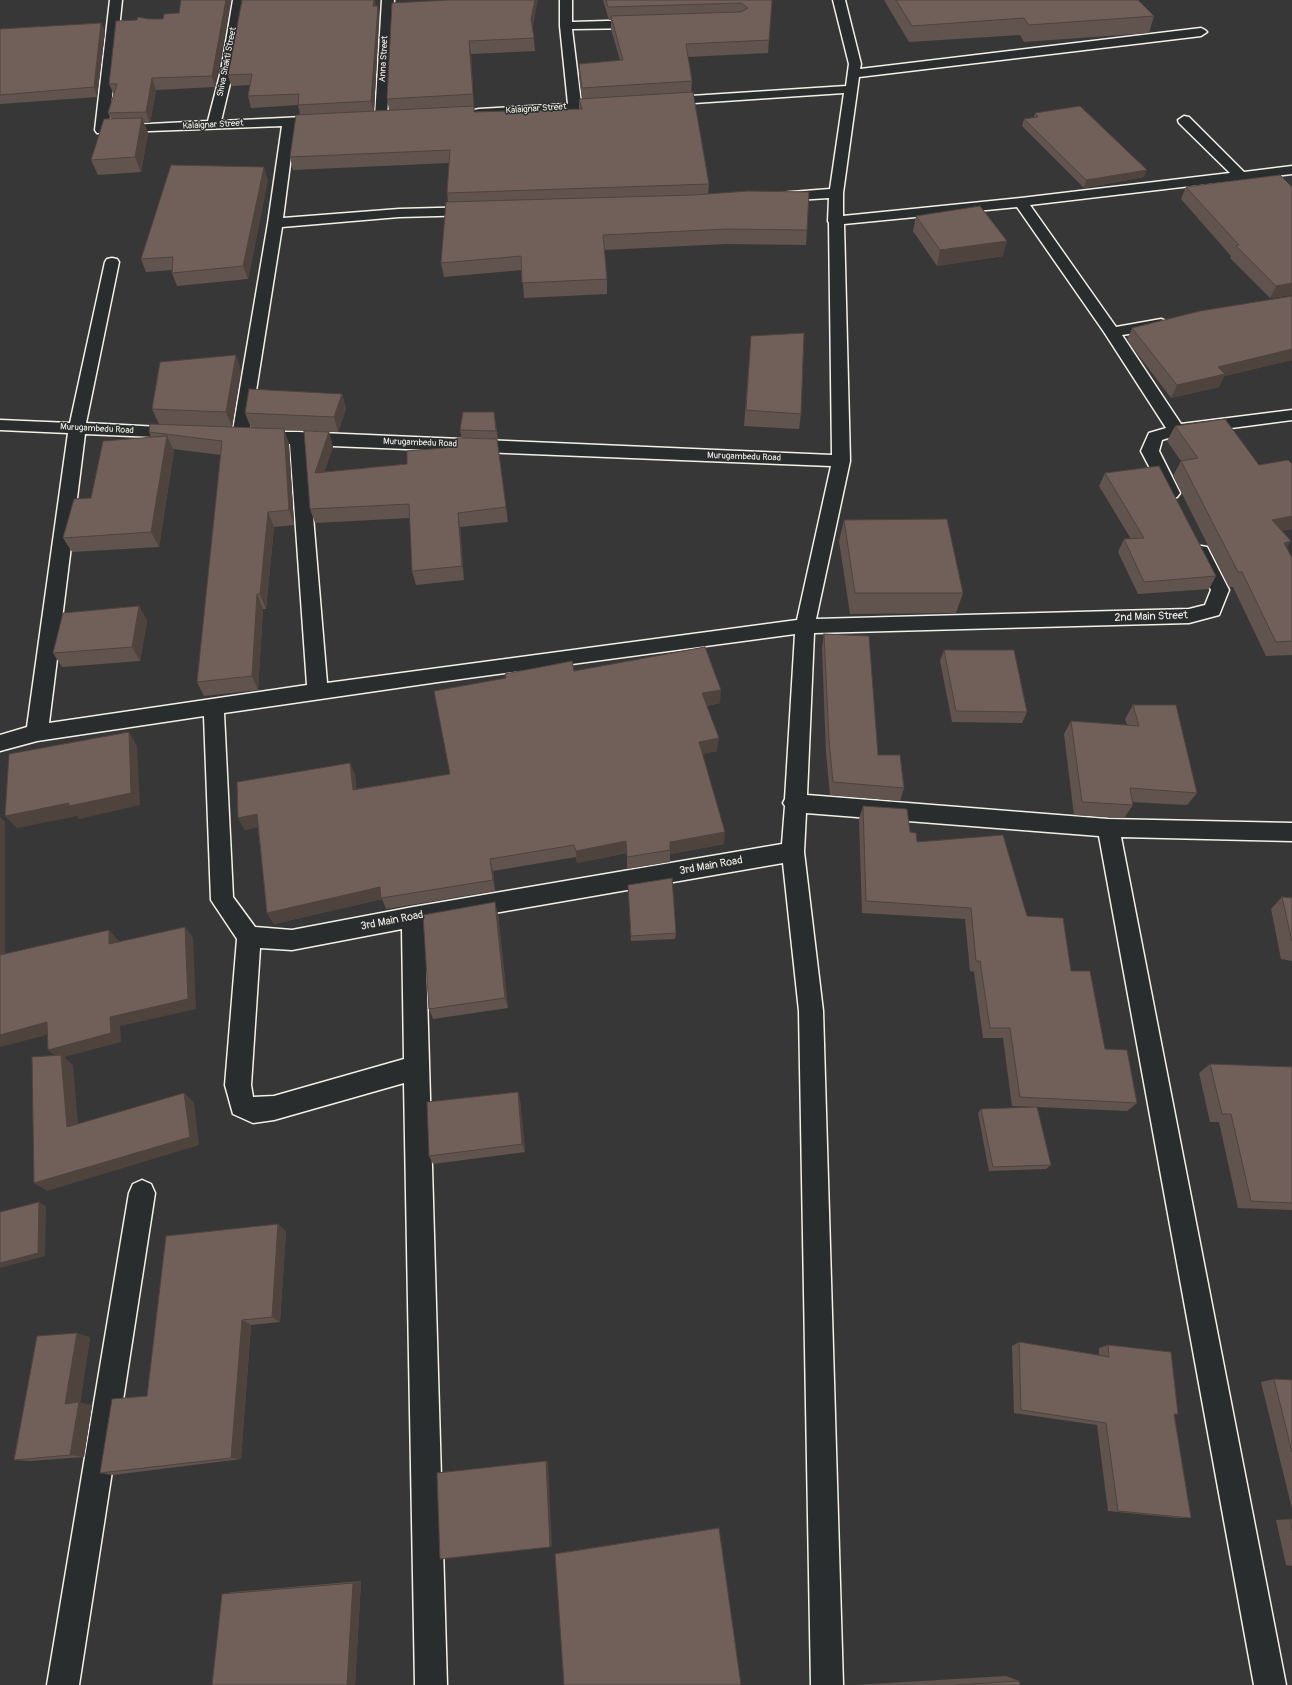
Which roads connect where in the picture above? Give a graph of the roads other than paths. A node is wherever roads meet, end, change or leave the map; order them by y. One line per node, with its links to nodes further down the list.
1 (116, 0): 20 (street, Kalaignar Street)
2 (239, 0): 20 (street, Shiva Shakti Street)
3 (388, 0): 16 (street, Anna Street)
4 (566, 0): 7 (street)
5 (839, 0): 9 (street)
6 (653, 24): 7 (street)
7 (566, 26): 12 (street)
8 (1200, 32): 9 (street)
9 (852, 81): 10 (street); 23 (street)
10 (654, 102)
11 (622, 104): 12 (street, Kalaignar Street)
12 (575, 107): 13 (street, Kalaignar Street)
13 (464, 114)
14 (396, 117): 16 (street)
15 (366, 118): 16 (street)
16 (381, 118)
17 (335, 119): 19 (street, Kalaignar Street)
18 (1184, 120): 22 (street)
19 (289, 121): 20 (street, Kalaignar Street); 28 (street)
20 (214, 124)
21 (1292, 170): 22 (street)
22 (1241, 176): 25 (street)
23 (836, 193): 24 (street); 27 (street)
24 (764, 199)
25 (1021, 202): 27 (street); 31 (street)
26 (486, 210): 28 (street)
27 (835, 221): 38 (street)
28 (275, 223): 37 (street, Murugambedu Road)
29 (112, 262): 34 (street)
30 (1174, 321): 31 (street)
31 (1112, 332): 35 (street)
32 (1291, 417): 35 (street)
33 (0, 425): 34 (street, Murugambedu Road)
34 (77, 428): 36 (street, Murugambedu Road); 44 (street)
35 (1176, 430): 39 (street)
36 (193, 434)
37 (298, 438): 38 (street, Murugambedu Road); 42 (street)
38 (840, 461): 41 (street)
39 (1178, 506)
40 (1192, 534): 41 (street, 2nd Main Street)
41 (805, 626): 42 (street); 46 (street)
42 (318, 692): 43 (street)
43 (214, 707): 44 (street); 51 (street)
44 (37, 733): 45 (street)
45 (0, 744)
46 (794, 803): 47 (street); 49 (street)
47 (1108, 828): 48 (street); 57 (street)
48 (1292, 832)
49 (793, 852): 50 (street, 3rd Main Road); 56 (street)
50 (413, 917): 51 (street, 3rd Main Road); 52 (street)
51 (249, 937): 52 (street)
52 (417, 1067): 55 (street)
53 (142, 1193): 54 (street)
54 (63, 1685)
55 (431, 1685)
56 (826, 1685)
57 (1270, 1685)

